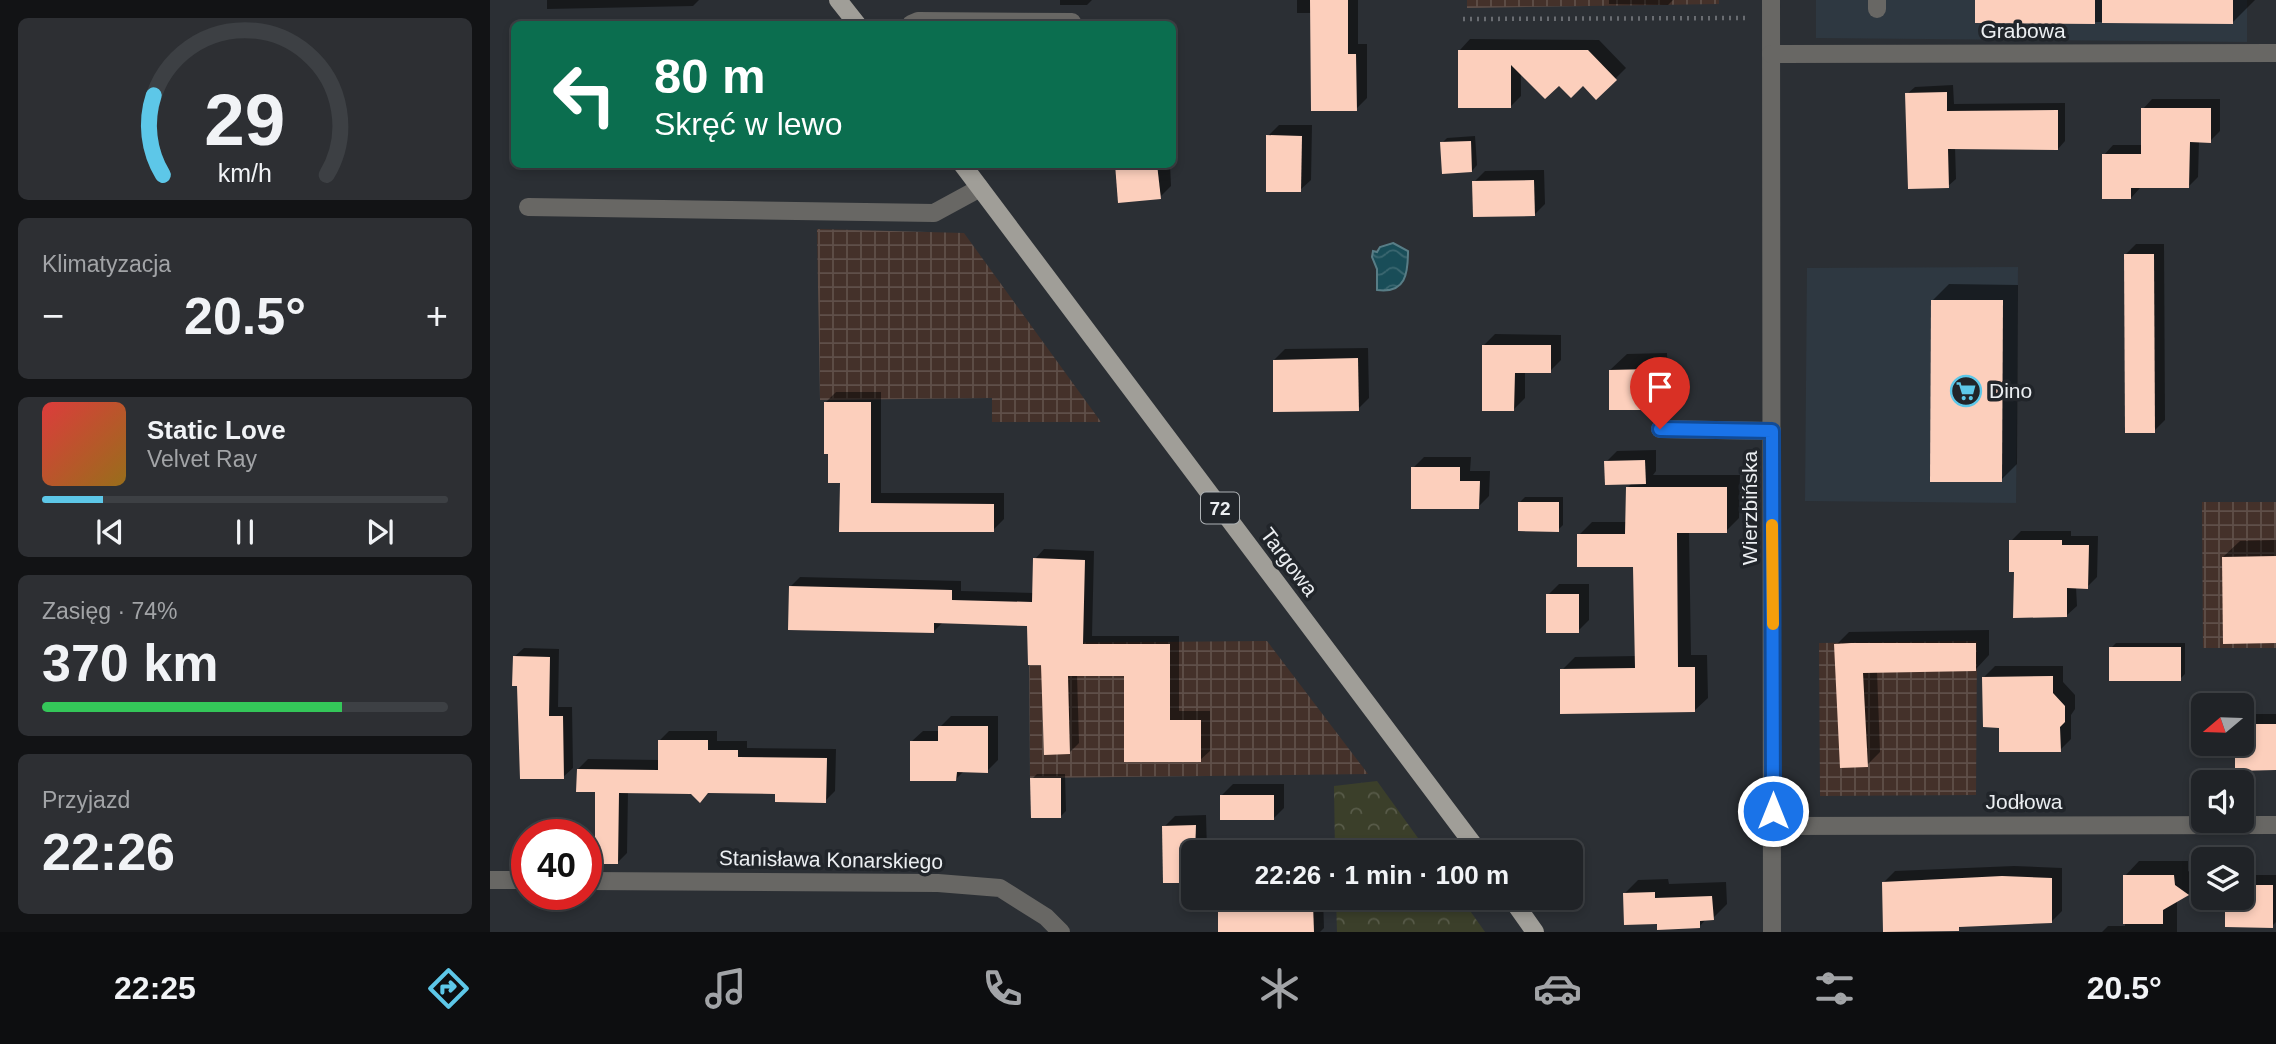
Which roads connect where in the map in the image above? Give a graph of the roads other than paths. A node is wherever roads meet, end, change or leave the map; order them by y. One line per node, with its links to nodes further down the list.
1 (838, 0): 3 (main road)
2 (1771, 9): 5 (street, Wierzbińska)
3 (854, 21)
4 (2276, 53): 5 (street, Grabowa)
5 (1771, 54): 10 (street, Wierzbińska)
6 (965, 168): 7 (main road, Targowa / 72)
7 (980, 188): 8 (street); 13 (main road, Targowa / 72)
8 (528, 207)
9 (1660, 429): 10 (street)
10 (1772, 431): 12 (street, Wierzbińska)
11 (2276, 825): 12 (street, Jodłowa)
12 (1772, 826): 20 (street, Wierzbińska)
13 (1470, 840)
14 (490, 880): 15 (street)
15 (511, 880)
16 (602, 881): 18 (street, Stanisława Konarskiego)
17 (1519, 910): 19 (main road)
18 (1061, 932)
19 (1535, 932)
20 (1772, 932)

